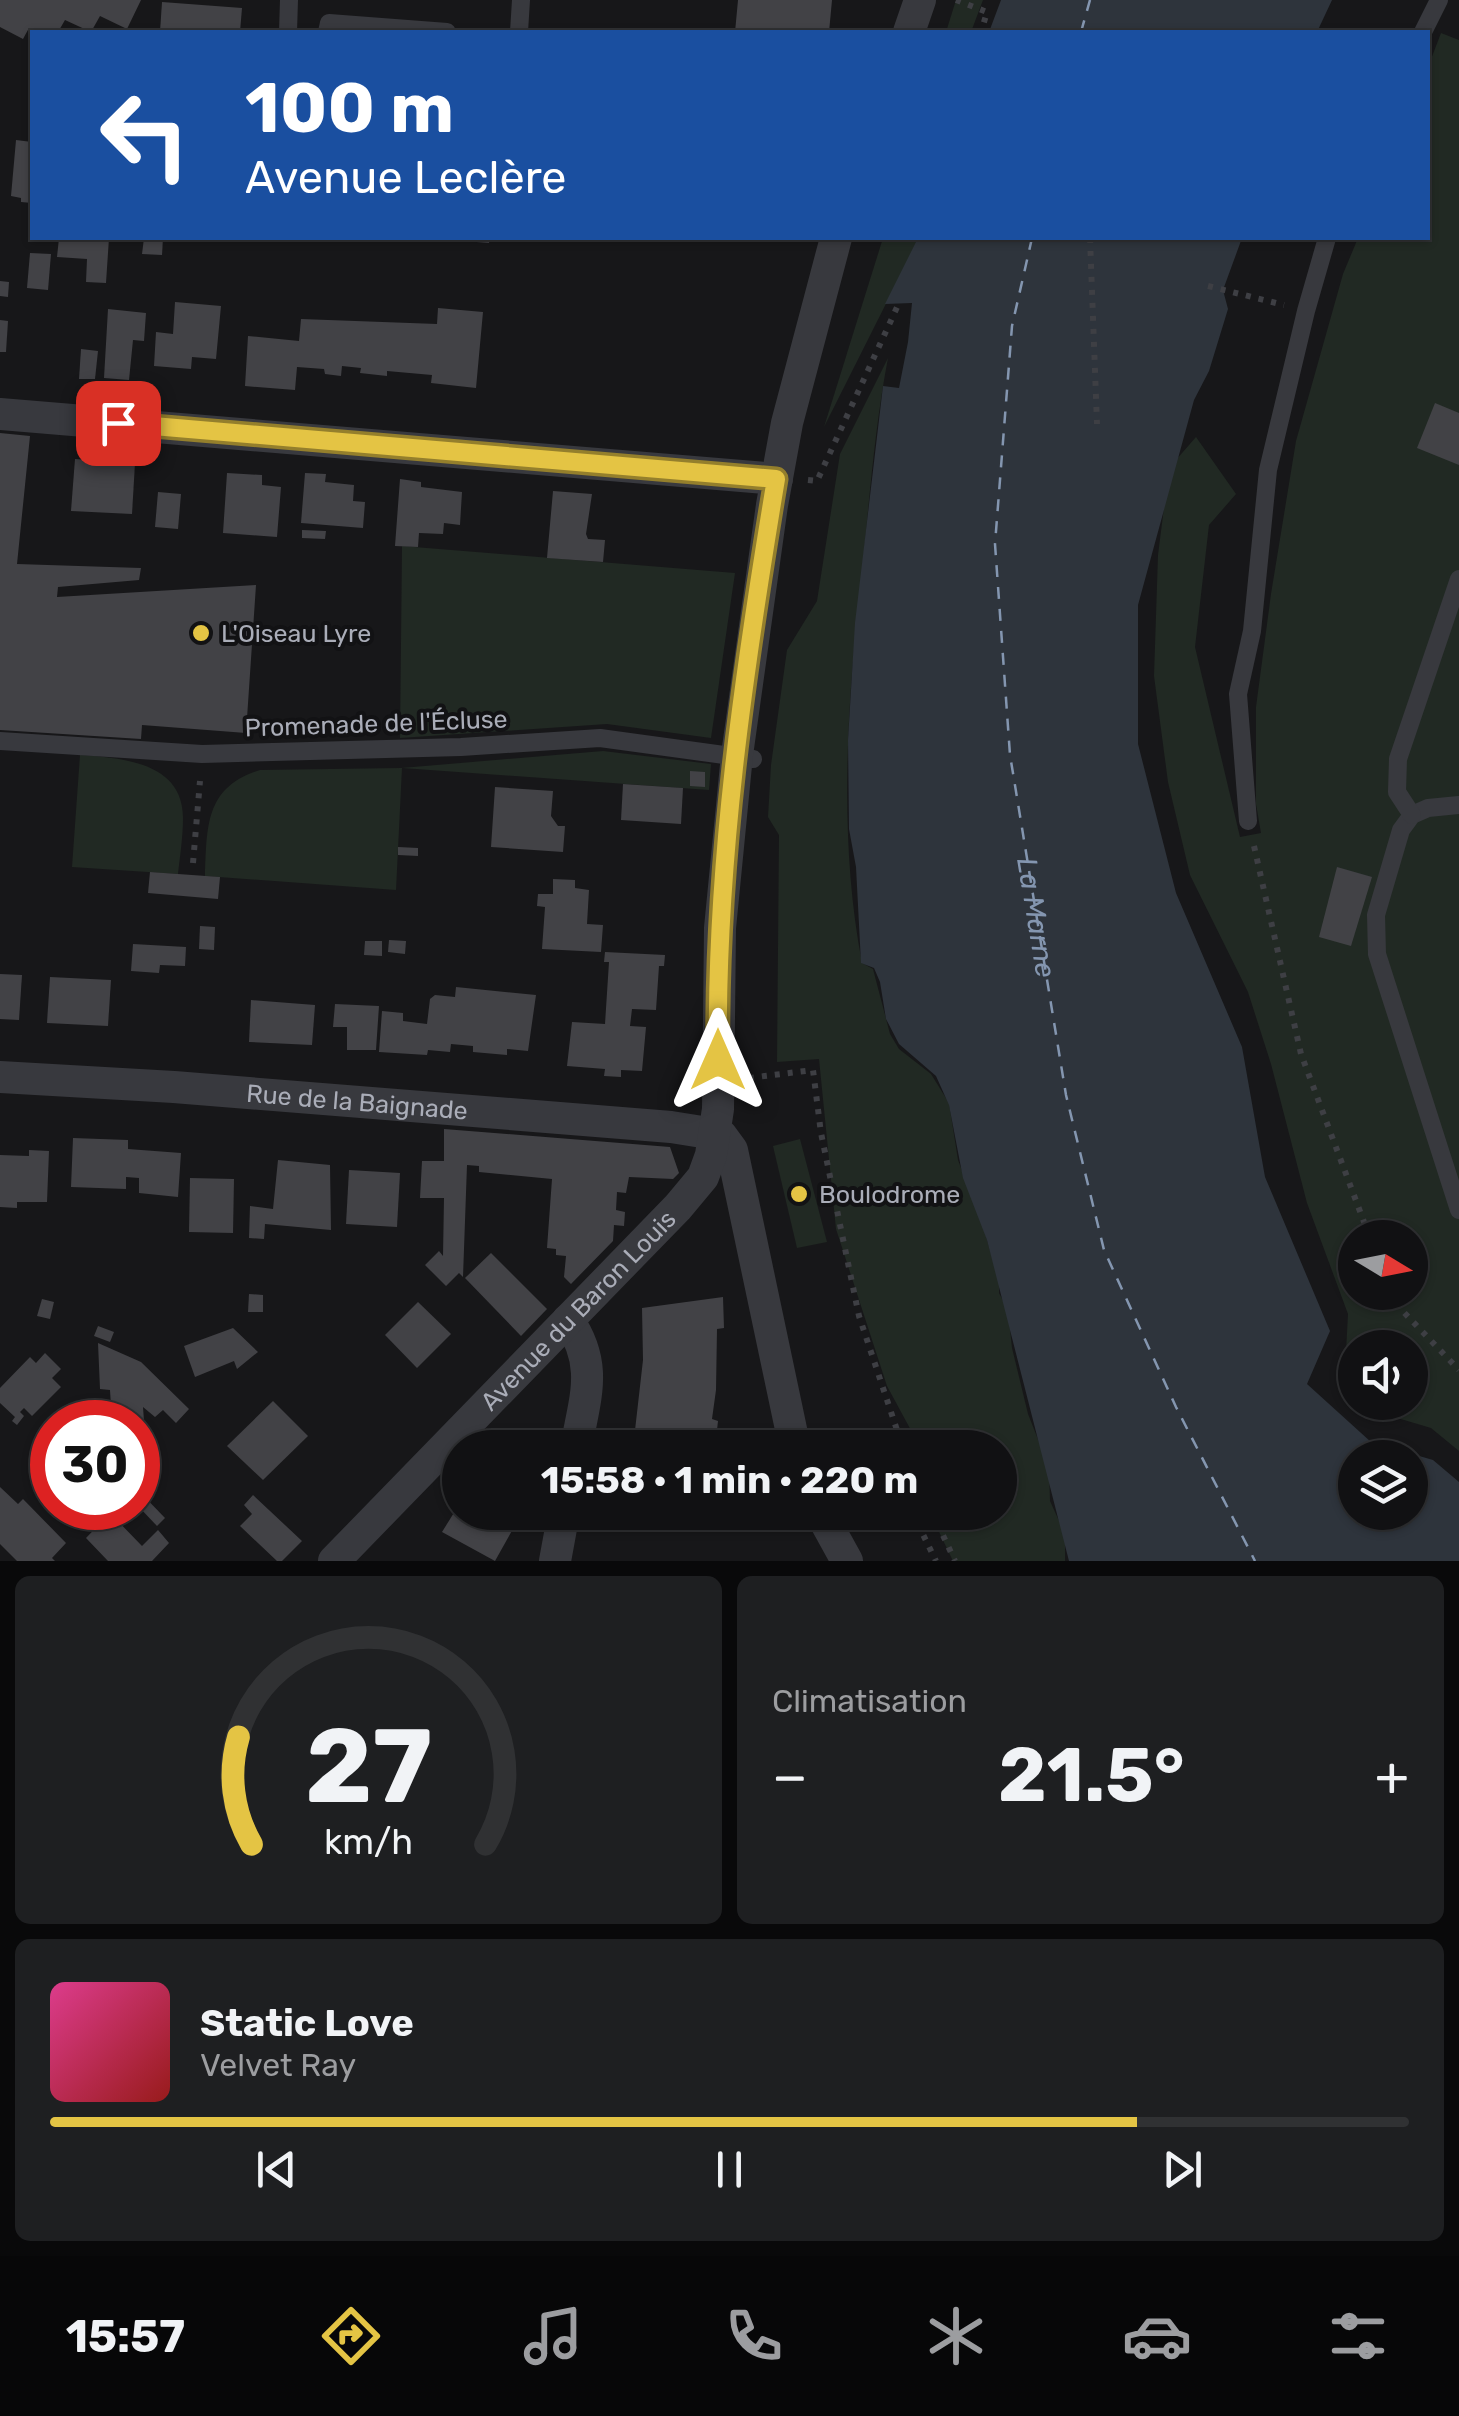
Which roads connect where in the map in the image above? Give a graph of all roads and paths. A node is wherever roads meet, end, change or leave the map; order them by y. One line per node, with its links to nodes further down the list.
1 (290, 0): 7 (lane)
2 (521, 0): 9 (lane)
3 (920, 0): 10 (street)
4 (956, 0): 11 (path)
5 (1439, 0): 12 (lane)
6 (328, 28): 8 (lane)
7 (288, 30)
8 (388, 30)
9 (519, 30)
10 (910, 30)
11 (982, 30)
12 (1424, 30)
13 (835, 240): 21 (street, Avenue du Baron Louis)
14 (1090, 240): 20 (path)
15 (1326, 240): 28 (lane)
16 (1208, 286): 17 (path)
17 (1264, 300)
18 (899, 303): 21 (path)
19 (0, 414): 21 (street)
20 (1097, 424)
21 (776, 479): 25 (street, Avenue du Baron Louis)
22 (1459, 580): 27 (lane)
23 (0, 741): 24 (lane, Promenade de l'Écluse)
24 (202, 754): 25 (lane, Promenade de l'Écluse); 29 (path)
25 (745, 757): 32 (street, Avenue du Baron Louis)
26 (1459, 806): 27 (lane)
27 (1412, 814): 34 (lane)
28 (1248, 821): 36 (path)
29 (193, 863)
30 (775, 1074): 42 (path)
31 (0, 1077): 32 (street, Rue de la Baignade)
32 (714, 1132): 33 (street, Avenue du Baron Louis); 35 (street)
33 (689, 1196): 35 (street); 38 (street, Avenue du Baron Louis)
34 (1459, 1210)
35 (746, 1216): 41 (street)
36 (1363, 1220)
37 (1402, 1310): 39 (path)
38 (568, 1320): 40 (street); 47 (street, Avenue du Baron Louis)
39 (1459, 1370)
40 (579, 1430)
41 (791, 1430)
42 (897, 1430)
43 (561, 1530): 48 (street)
44 (830, 1530): 49 (street)
45 (921, 1530): 50 (path)
46 (940, 1530): 51 (path)
47 (334, 1561)
48 (555, 1561)
49 (846, 1561)
50 (936, 1561)
51 (955, 1561)

